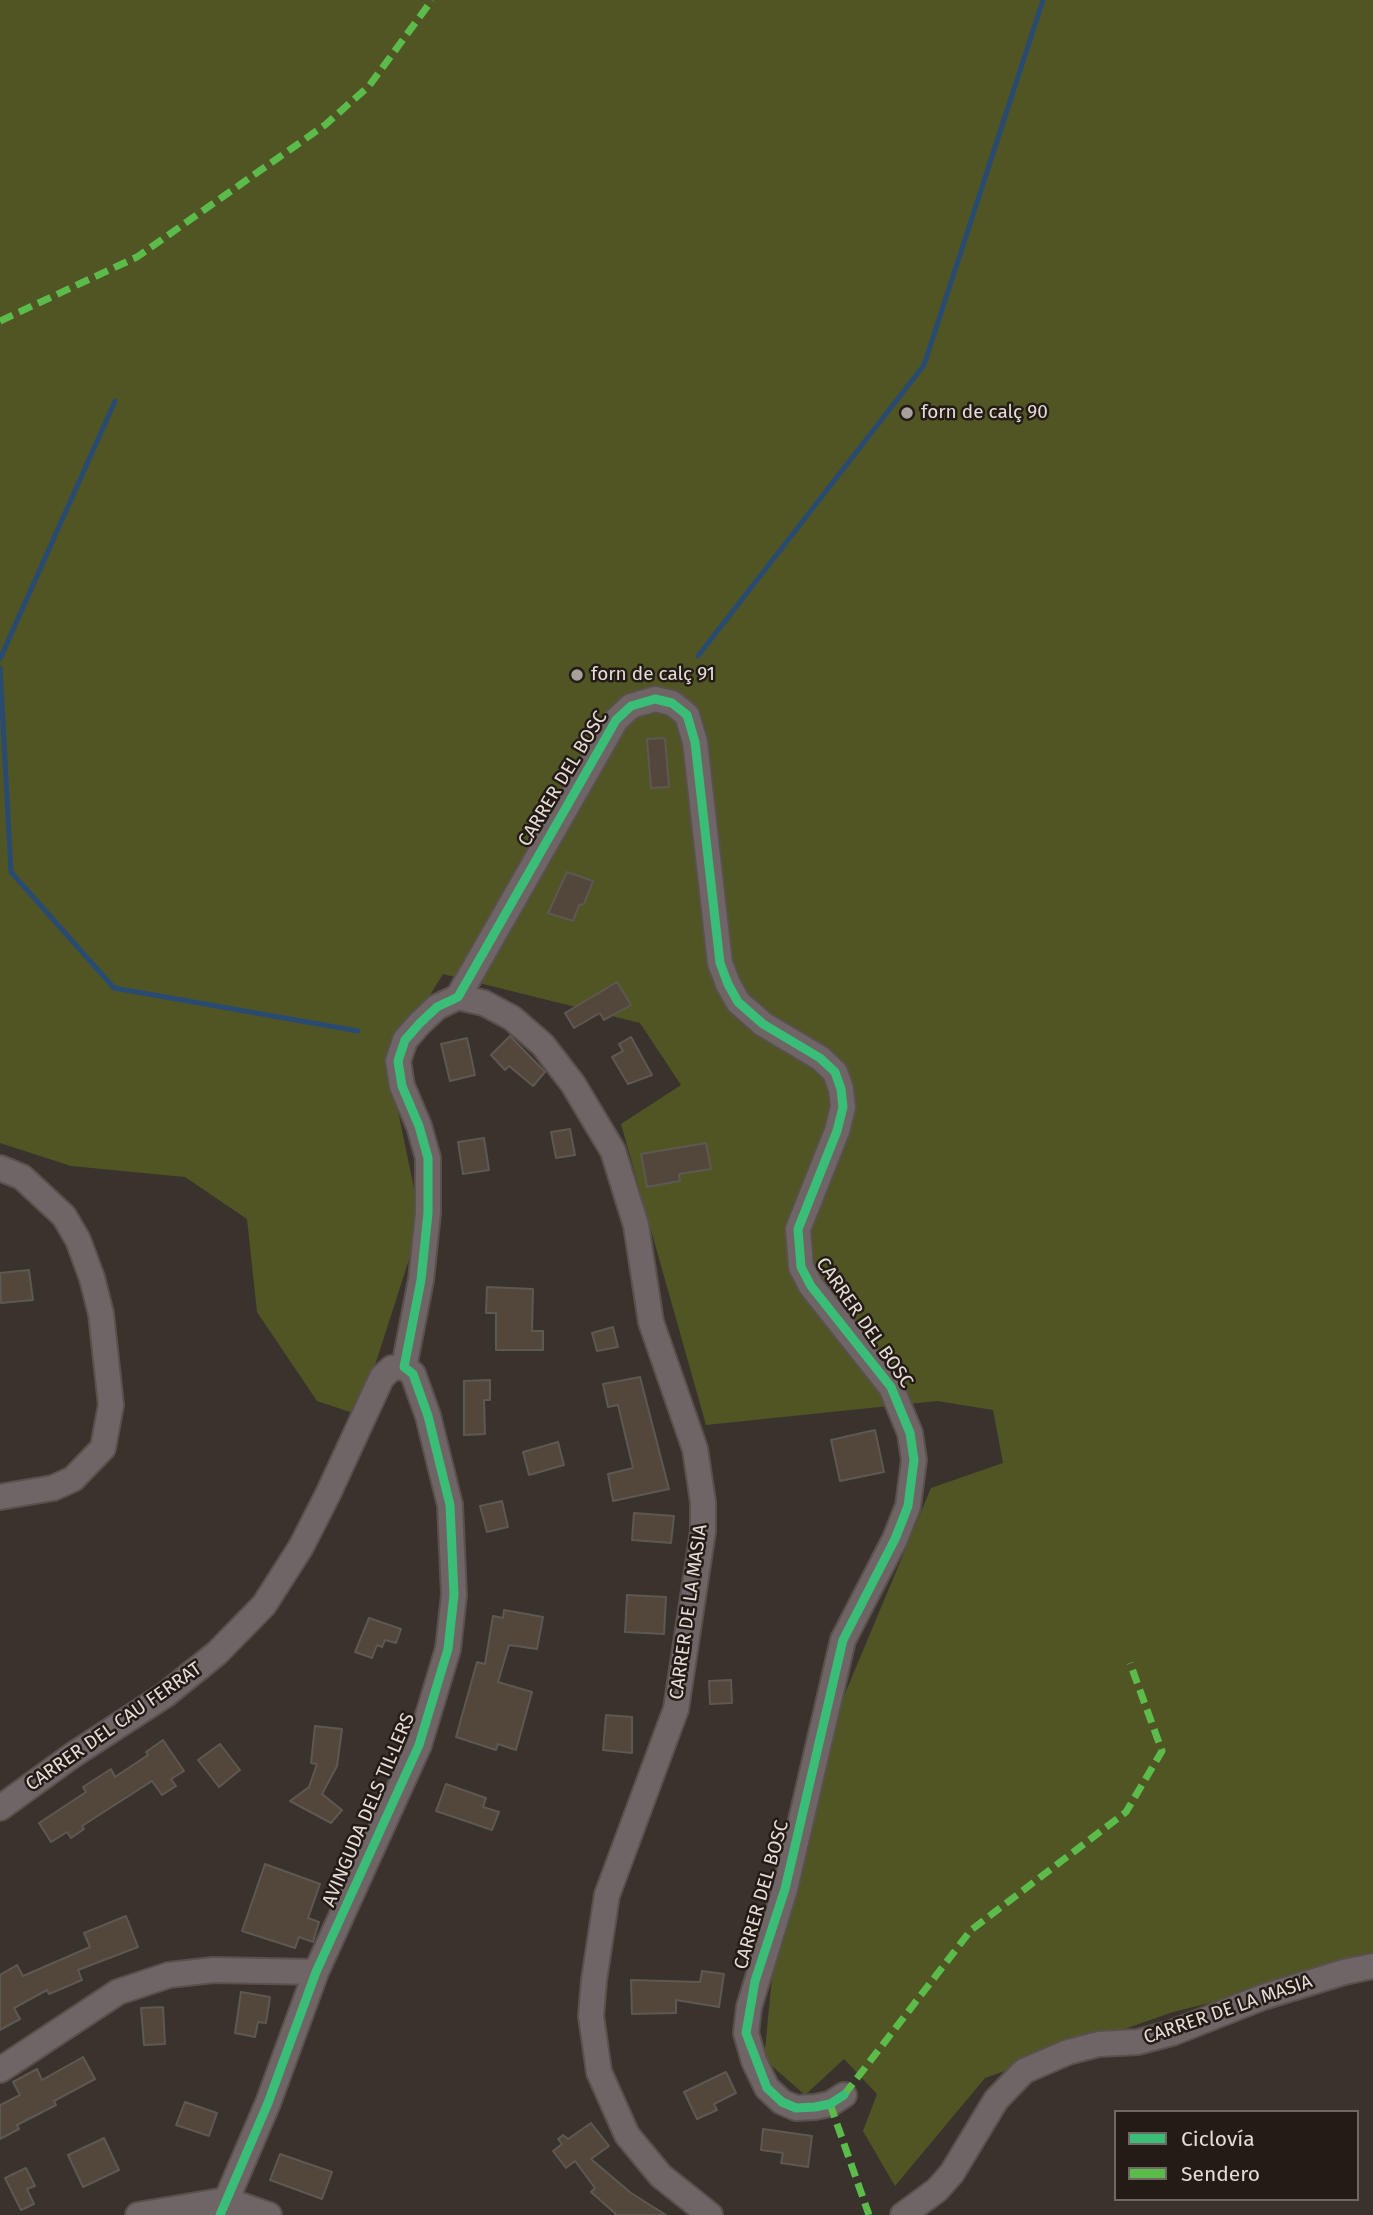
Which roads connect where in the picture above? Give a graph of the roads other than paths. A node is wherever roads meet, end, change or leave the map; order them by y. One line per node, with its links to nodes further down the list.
1 (458, 996): 3 (street); 9 (street, CARRER DEL BOSC); 13 (street, CARRER DE LA MASIA)
2 (0, 1168): 4 (street)
3 (404, 1367): 5 (street, CARRER DEL CAU FERRAT); 7 (street, AVINGUDA DELS TIL·LERS)
4 (0, 1497)
5 (0, 1808)
6 (1373, 1966): 14 (street, CARRER DE LA MASIA)
7 (316, 1972): 8 (street); 10 (street, AVINGUDA DELS TIL·LERS)
8 (0, 2070)
9 (844, 2095)
10 (223, 2207): 11 (street); 12 (street)
11 (138, 2215)
12 (269, 2215)
13 (710, 2215)
14 (903, 2215)

